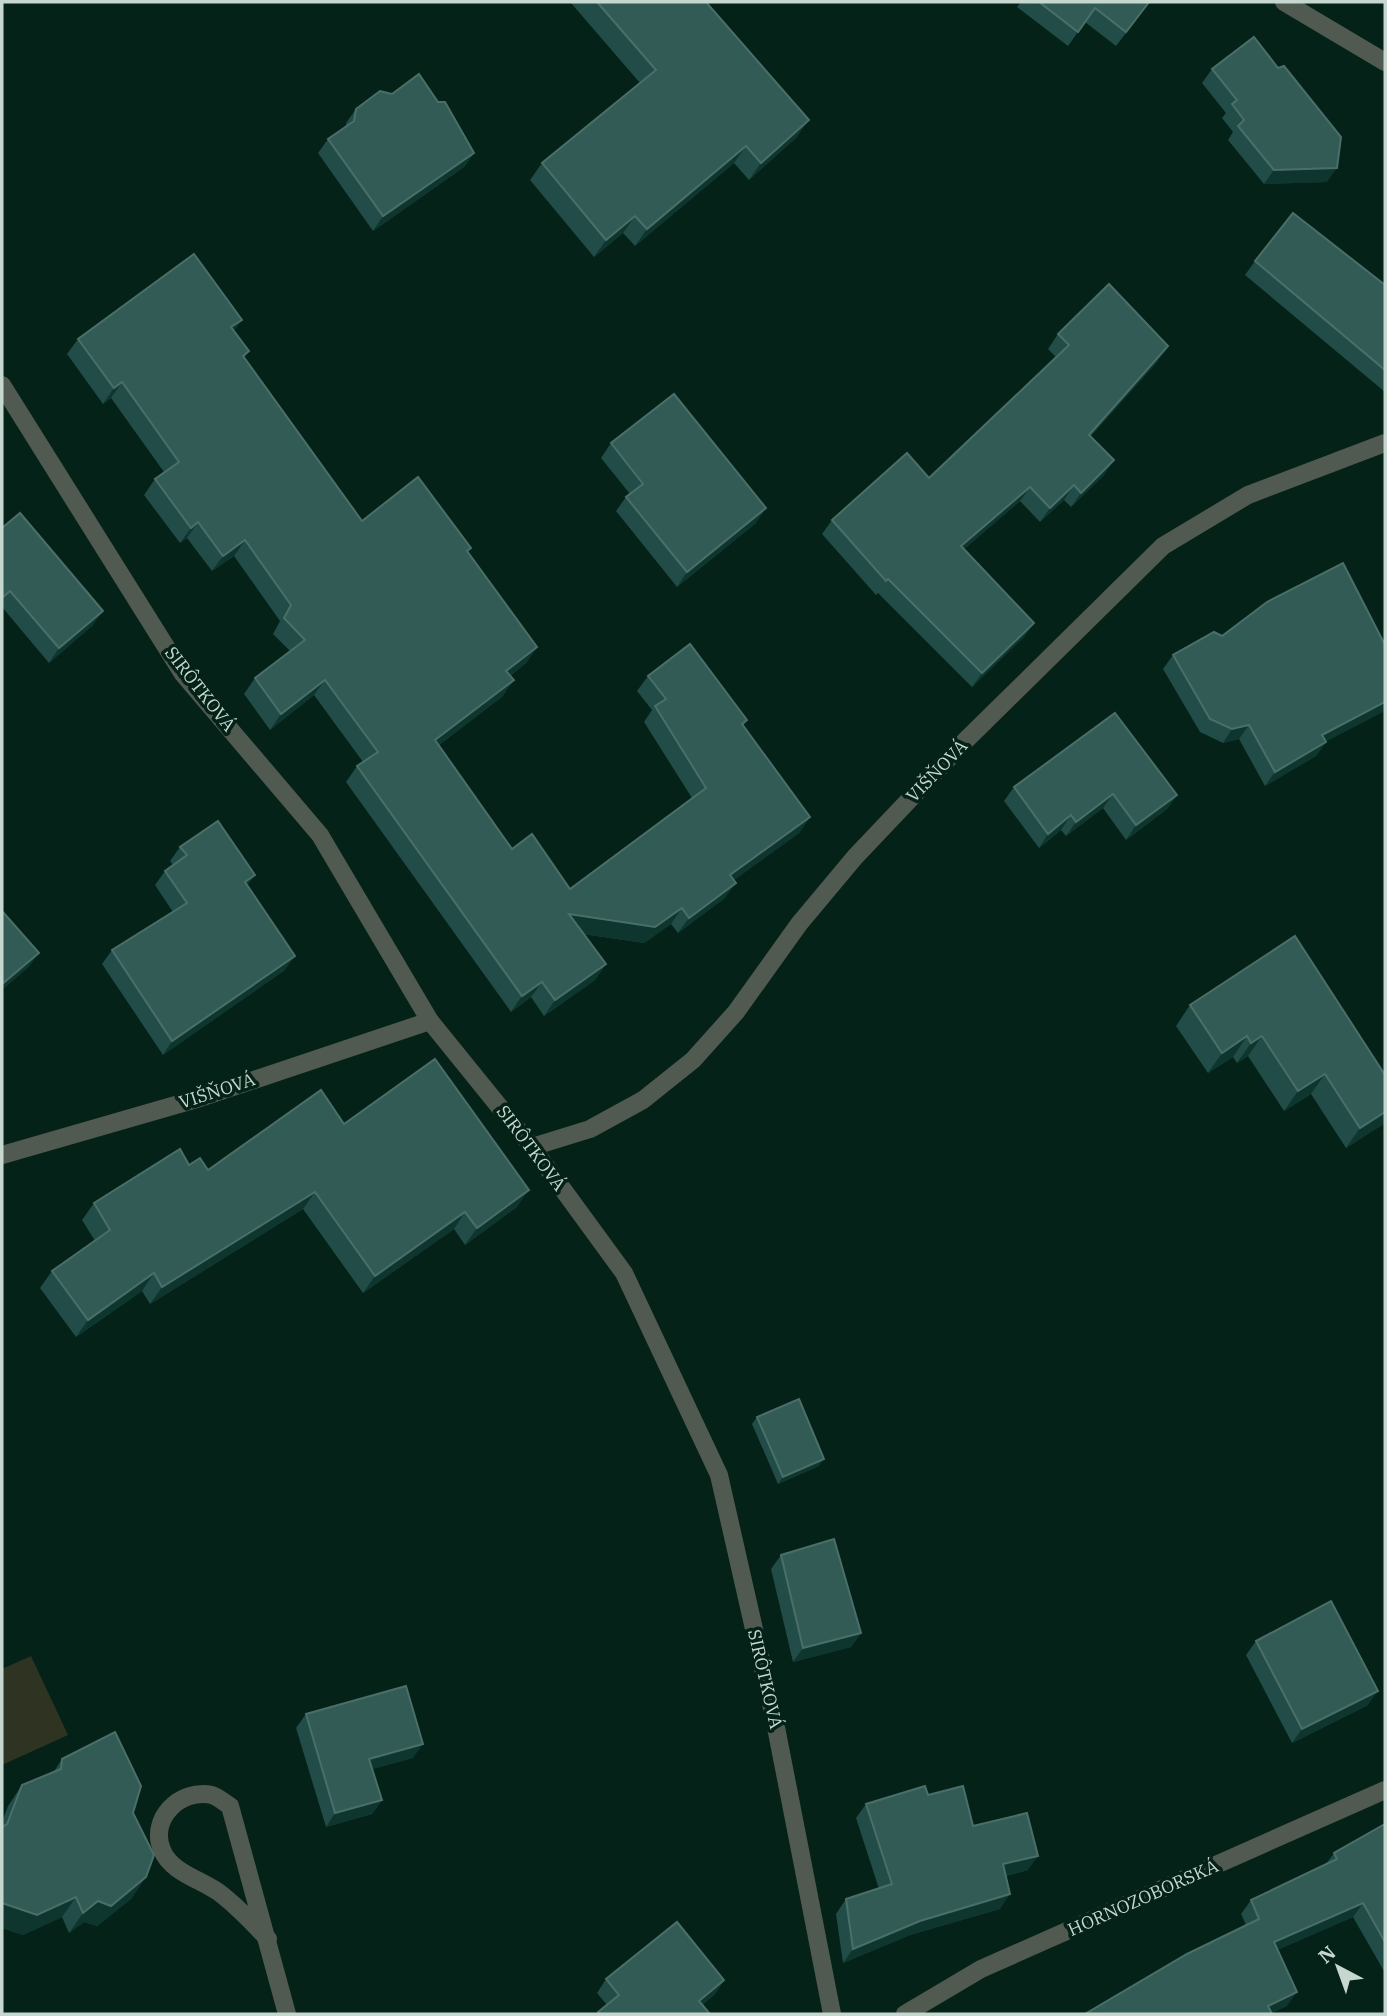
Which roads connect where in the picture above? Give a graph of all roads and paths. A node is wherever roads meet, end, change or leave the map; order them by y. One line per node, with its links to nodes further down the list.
1 (1284, 2): 2 (street)
2 (1385, 62)
3 (2, 385): 5 (street, SIRÔTKOVÁ)
4 (1385, 443): 6 (street, VIŠŇOVÁ)
5 (430, 1021): 6 (street, SIRÔTKOVÁ); 7 (street, VIŠŇOVÁ)
6 (532, 1147): 11 (street, SIRÔTKOVÁ)
7 (2, 1155)
8 (1385, 1790): 12 (street, HORNOZOBORSKÁ)
9 (268, 1939): 9 (street); 10 (street)
10 (288, 2014)
11 (832, 2014)
12 (905, 2014)

